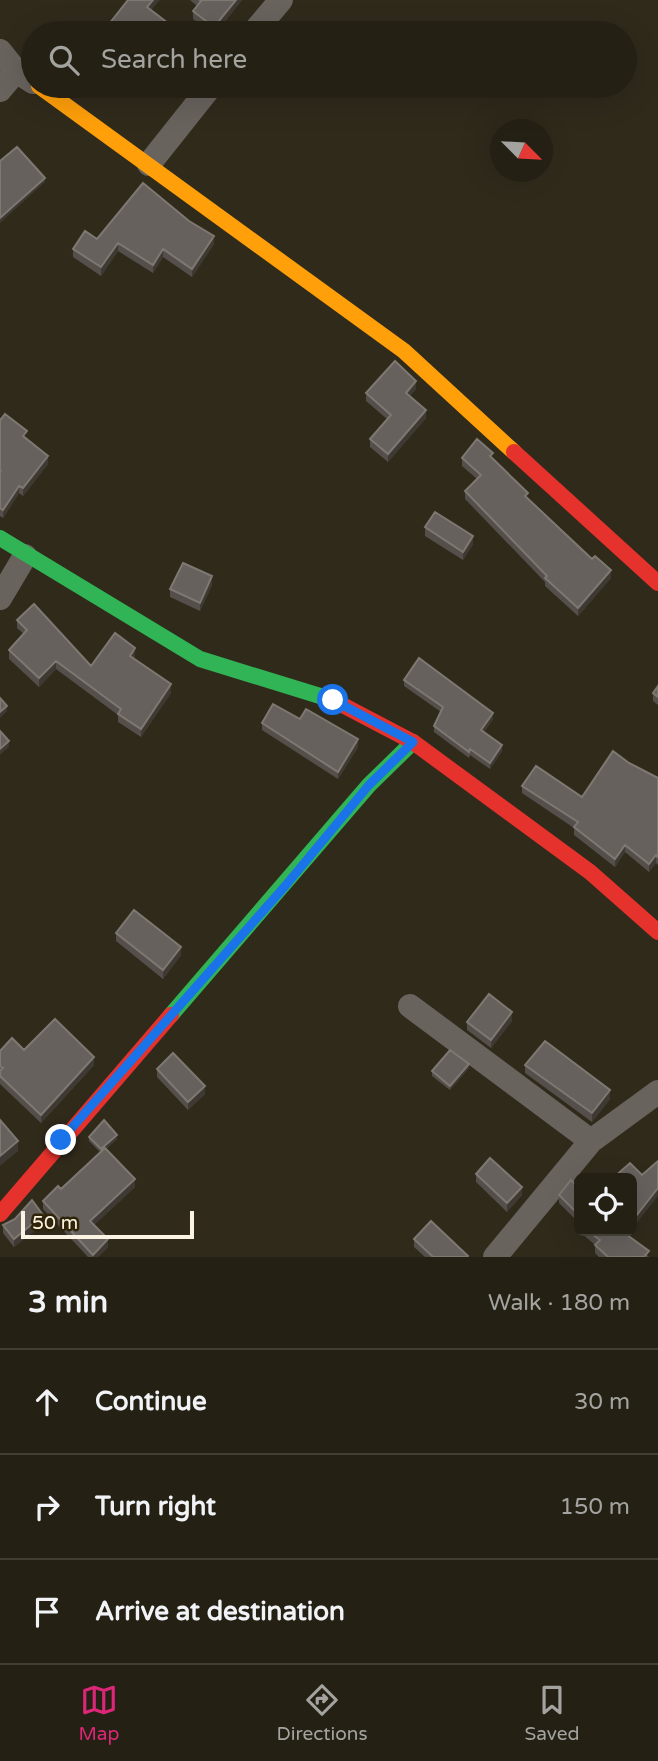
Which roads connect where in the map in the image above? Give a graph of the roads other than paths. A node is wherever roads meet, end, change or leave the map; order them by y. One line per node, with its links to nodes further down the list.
1 (281, 0): 2 (street)
2 (263, 21)
3 (0, 51): 4 (street)
4 (21, 73)
5 (21, 78): 6 (street)
6 (0, 90)
7 (56, 98): 9 (street)
8 (201, 98): 9 (street)
9 (149, 164): 12 (street)
10 (0, 538): 11 (street)
11 (25, 556): 13 (street); 14 (street)
12 (658, 583)
13 (0, 598)
14 (413, 742): 15 (street); 19 (street)
15 (658, 932)
16 (410, 1006): 18 (street)
17 (658, 1092): 18 (street)
18 (591, 1141): 20 (street)
19 (0, 1214)
20 (495, 1257)

